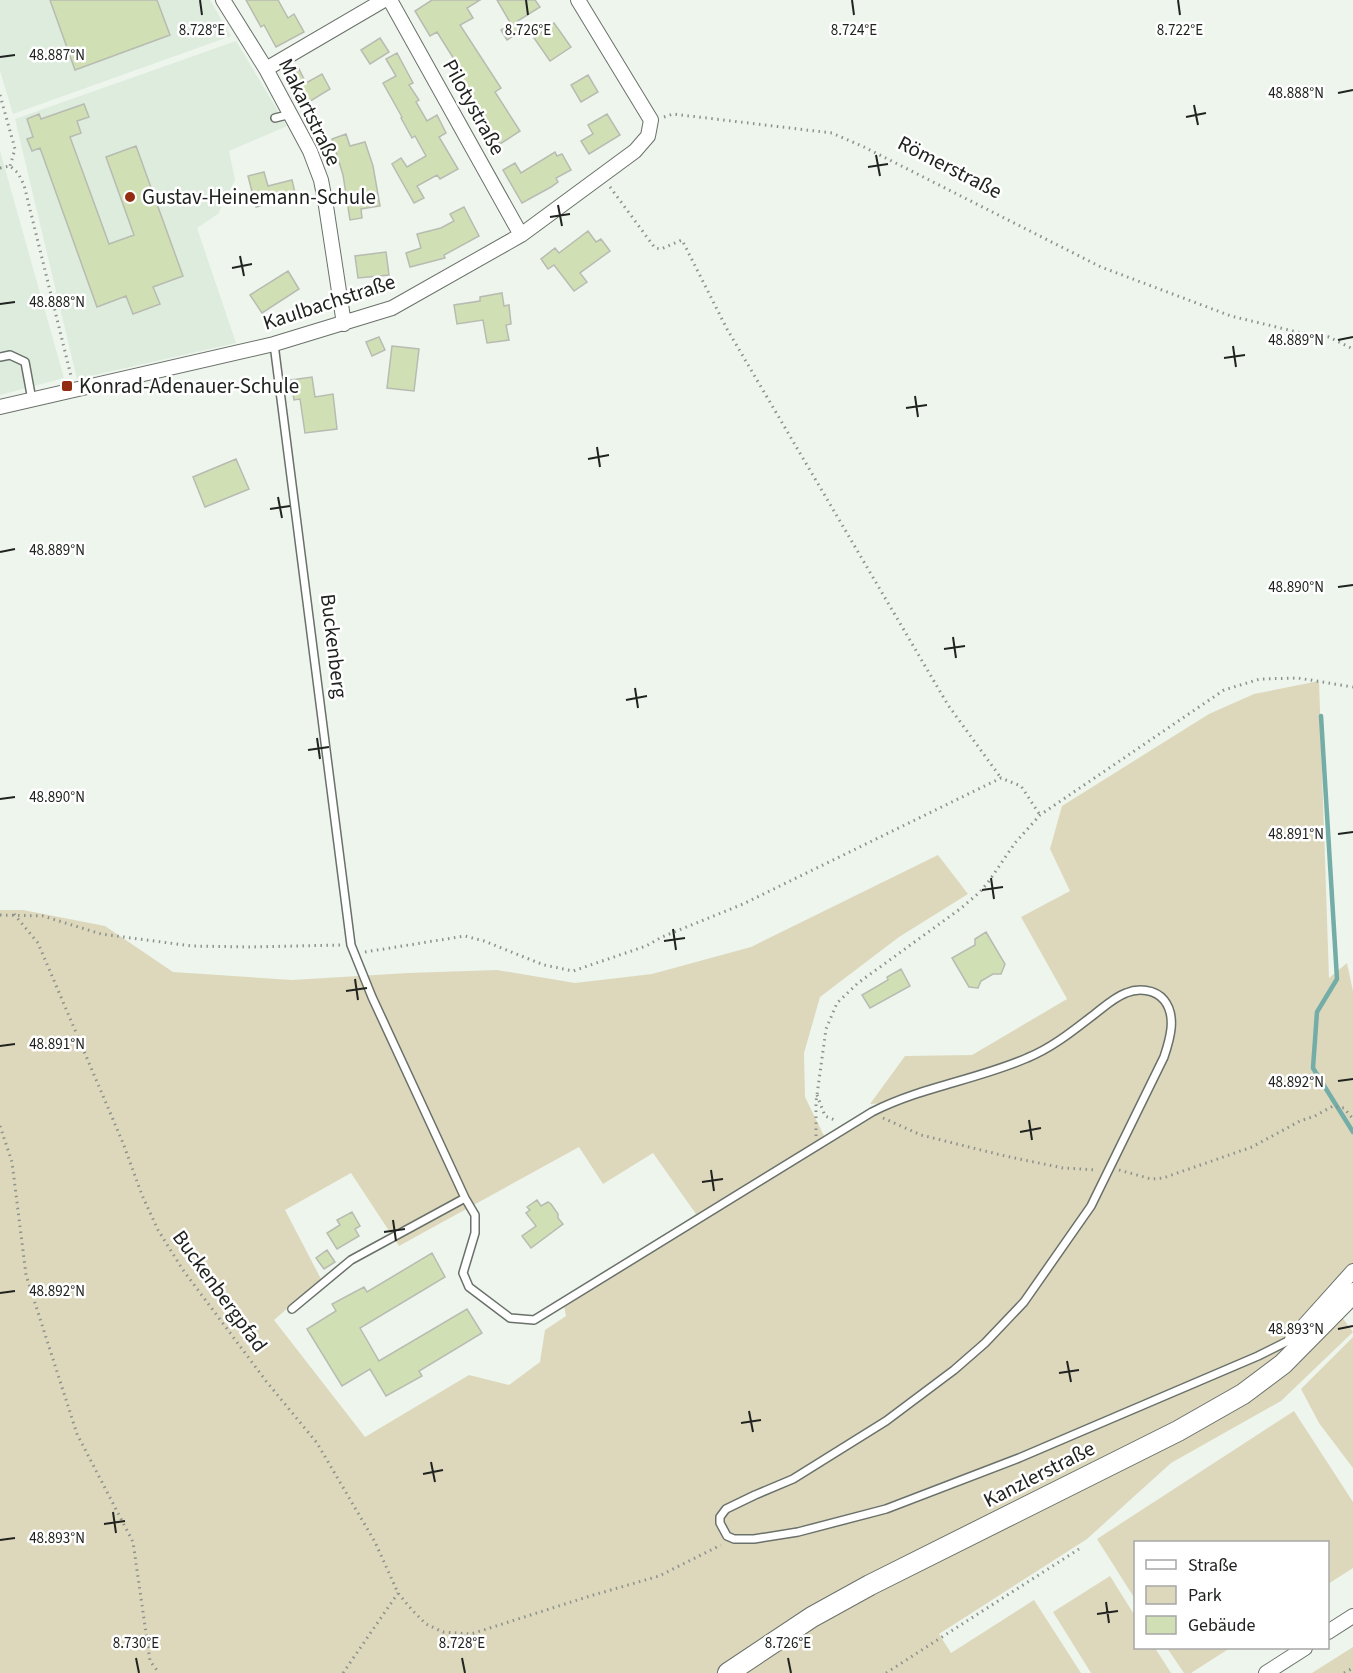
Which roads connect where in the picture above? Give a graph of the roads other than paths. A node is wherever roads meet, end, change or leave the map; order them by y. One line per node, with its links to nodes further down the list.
1 (223, 0): 5 (street, Makartstraße)
2 (384, 0): 5 (street)
3 (390, 0): 8 (street, Pilotystraße)
4 (578, 0): 8 (street, Kaulbachstraße)
5 (266, 69): 6 (street, Makartstraße)
6 (291, 114): 7 (lane); 9 (street, Makartstraße)
7 (275, 118)
8 (521, 234): 9 (street, Kaulbachstraße)
9 (344, 324): 10 (street, Kaulbachstraße)
10 (274, 344): 12 (street, Kaulbachstraße); 14 (lane, Buckenberg)
11 (0, 357): 12 (lane)
12 (32, 400): 13 (street, Kaulbachstraße)
13 (0, 407)
14 (465, 1198): 17 (lane); 18 (lane, Buckenberg)
15 (1353, 1271): 18 (street)
16 (1353, 1293): 22 (main road, Kanzlerstraße)
17 (292, 1309)
18 (1292, 1339)
19 (1353, 1616): 20 (street)
20 (1329, 1631)
21 (1302, 1649): 23 (street)
22 (728, 1673)
23 (1266, 1673)

